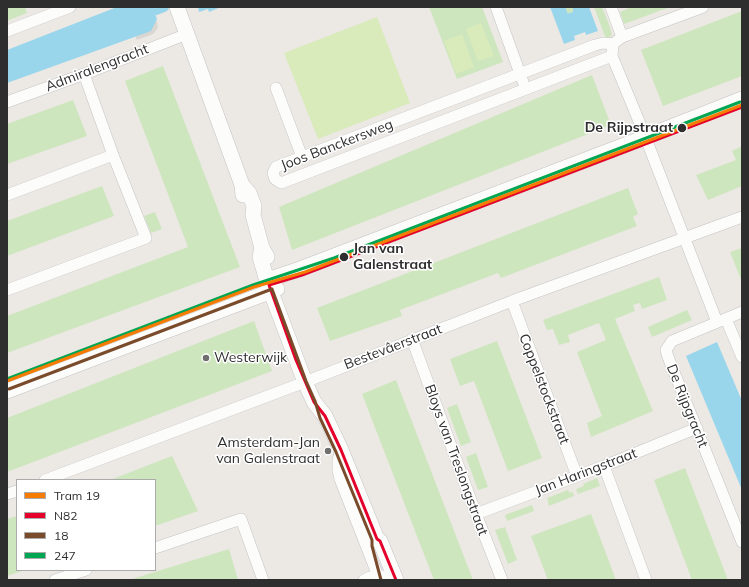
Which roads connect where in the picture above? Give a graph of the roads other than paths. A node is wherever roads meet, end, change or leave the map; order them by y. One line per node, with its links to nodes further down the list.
1 (70, 7): 6 (street)
2 (496, 7): 11 (street)
3 (611, 7): 8 (street)
4 (703, 7): 8 (street, Joos Banckersweg)
5 (177, 9): 7 (street)
6 (7, 31)
7 (186, 34): 10 (street, Admiralengracht); 23 (street)
8 (618, 41): 9 (street); 11 (street, Joos Banckersweg)
9 (612, 56): 13 (street, Joos Banckersweg); 17 (street)
10 (84, 74): 15 (street, Admiralengracht); 18 (street)
11 (521, 74): 13 (street); 19 (street, Joos Banckersweg)
12 (276, 88): 19 (street)
13 (526, 89): 19 (street, Joos Banckersweg)
14 (742, 99): 17 (street)
15 (7, 102)
16 (742, 108): 17 (street)
17 (648, 145): 22 (street); 23 (street)
18 (113, 155): 20 (street); 24 (street)
19 (302, 158)
20 (7, 195)
21 (742, 216): 22 (street, Bestevâerstraat)
22 (684, 238): 25 (street, Bestevâerstraat); 27 (street)
23 (272, 284): 30 (street); 31 (street)
24 (7, 290)
25 (512, 302): 28 (street, Bestevâerstraat); 35 (street, Coppelstockstraat)
26 (742, 312): 27 (street)
27 (721, 321): 29 (street); 32 (street, De Rijpgracht)
28 (412, 339): 30 (street, Bestevâerstraat); 37 (street, Bloys van Treslongstraat)
29 (742, 356)
30 (308, 380): 33 (street); 36 (street, Bestevâerstraat)
31 (7, 391)
32 (697, 428): 34 (street, Jan Haringstraat); 38 (street, De Rijpgracht)
33 (342, 450): 41 (street); 41 (street)
34 (604, 466): 35 (street, Jan Haringstraat); 46 (street)
35 (577, 476): 37 (street, Jan Haringstraat)
36 (48, 479)
37 (476, 514): 45 (street, Bloys van Treslongstraat)
38 (742, 542)
39 (156, 548): 43 (street)
40 (83, 571): 42 (street)
41 (388, 578): 44 (street)
42 (55, 580)
43 (263, 580)
44 (364, 580)
45 (502, 580)
46 (646, 580)

